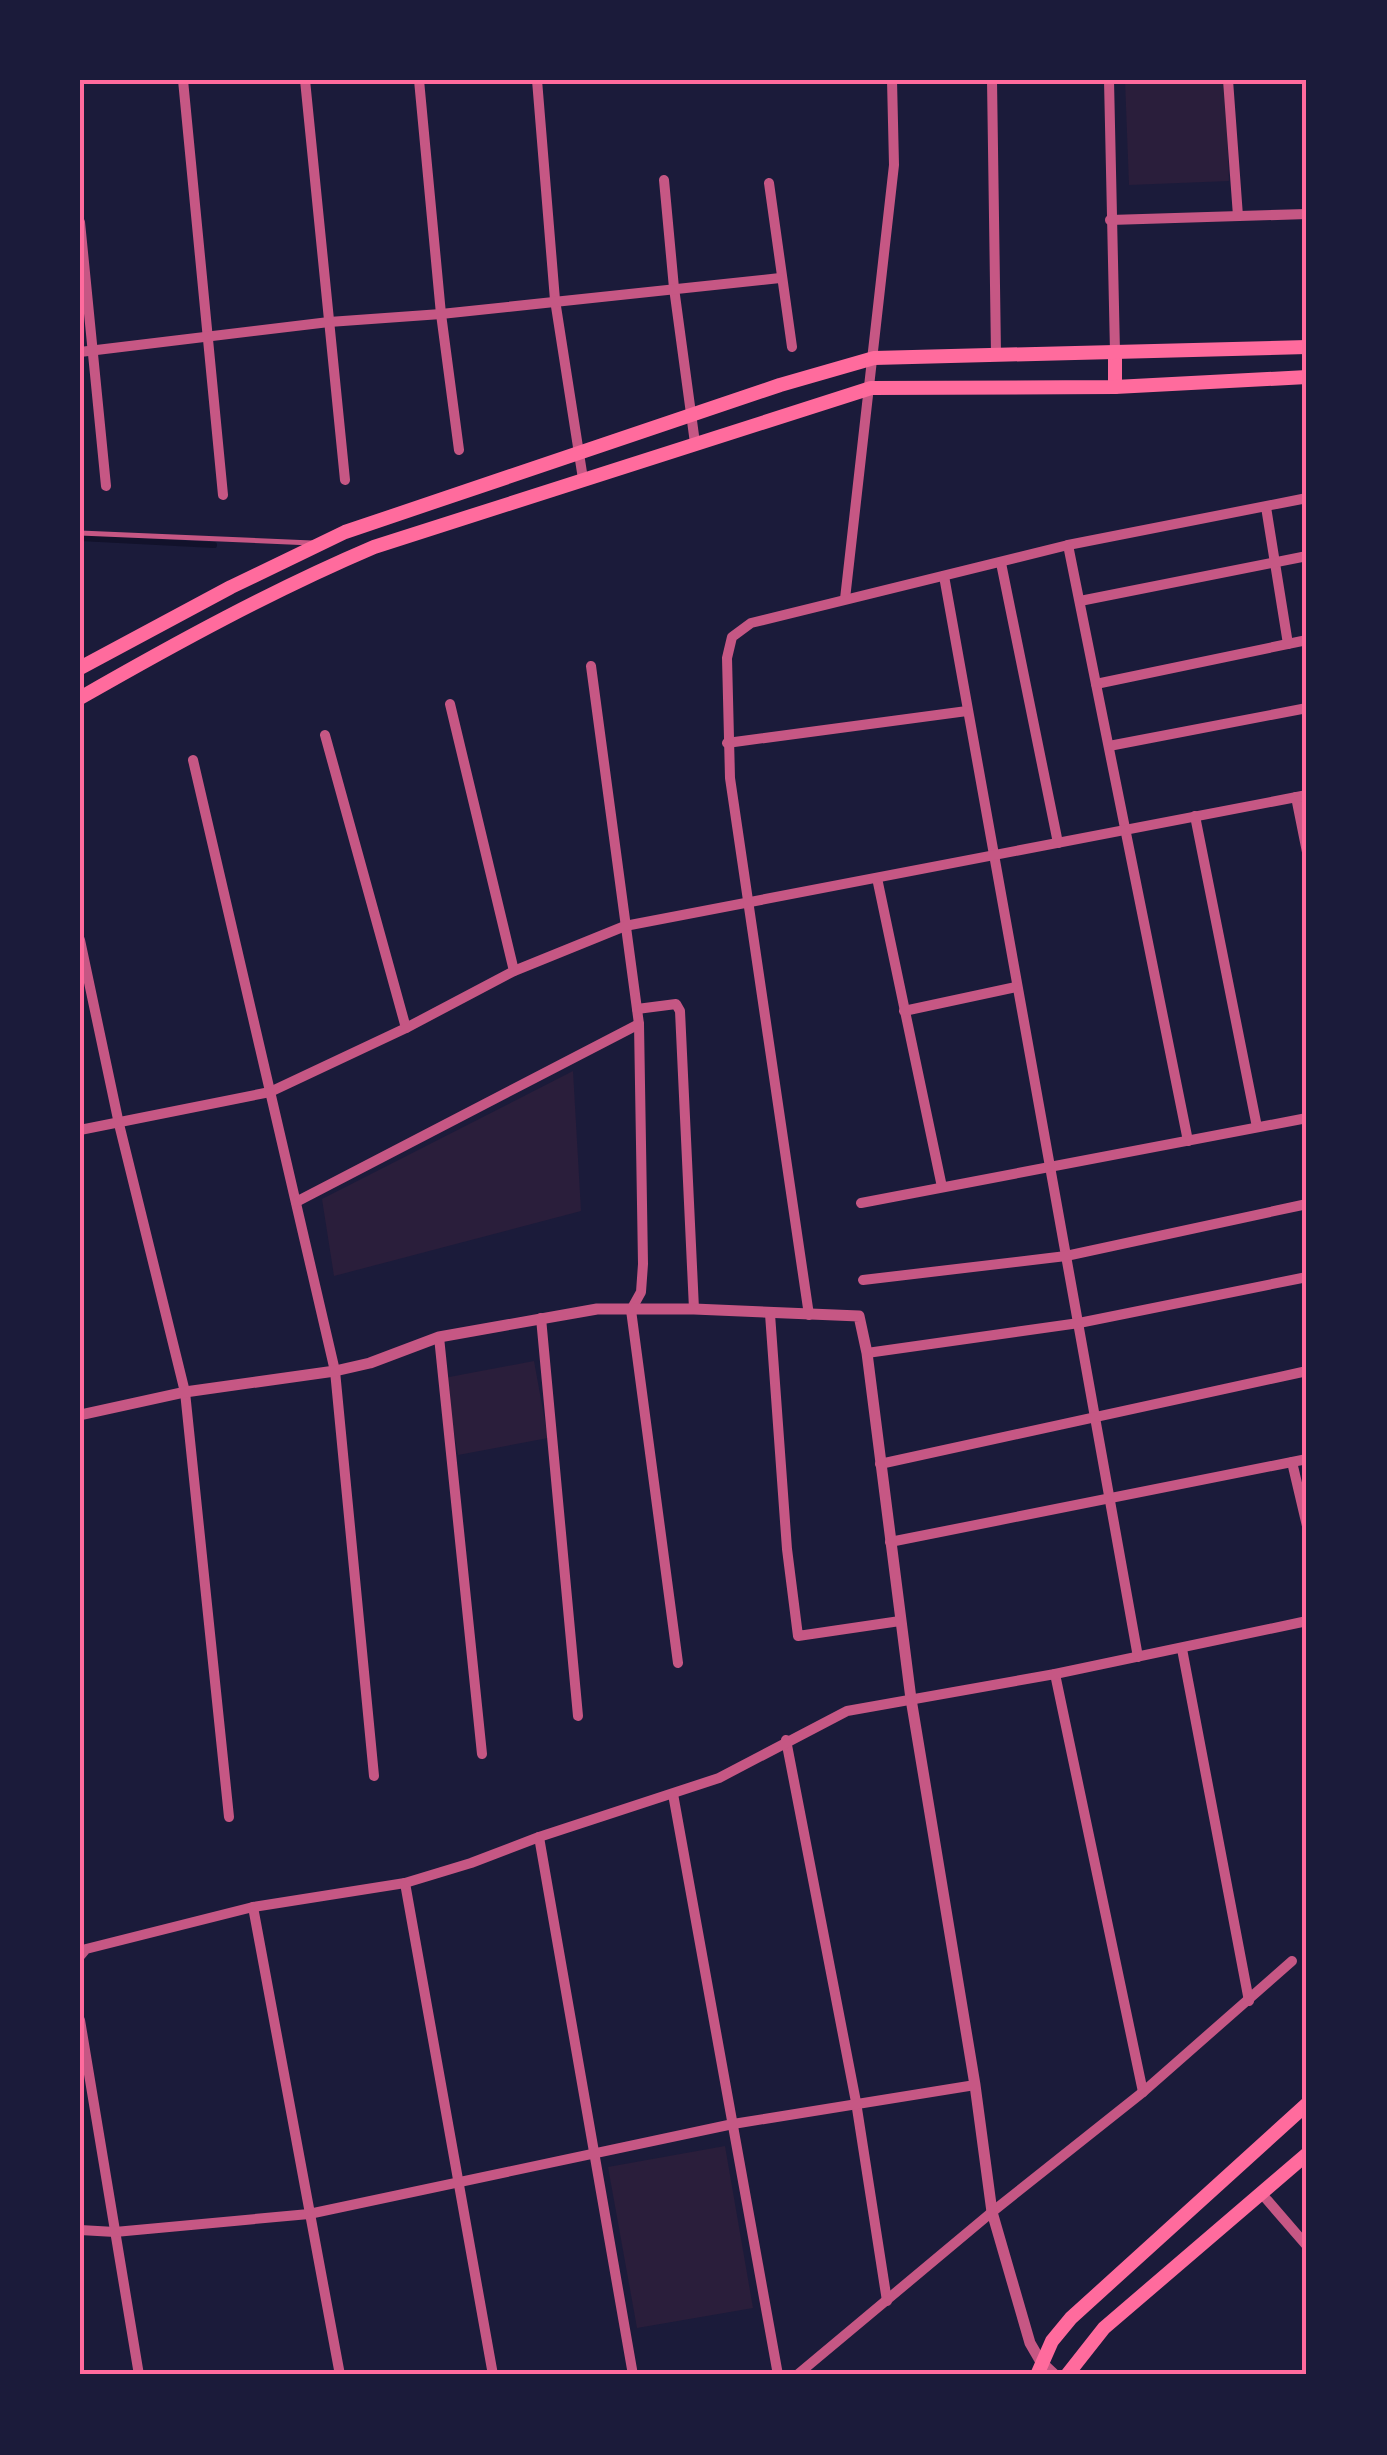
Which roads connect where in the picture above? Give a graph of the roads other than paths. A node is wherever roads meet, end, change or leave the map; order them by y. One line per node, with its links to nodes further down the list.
1 (184, 80): 20 (street)
2 (304, 80): 19 (street)
3 (419, 80): 18 (street)
4 (537, 80): 17 (street)
5 (892, 80): 27 (street)
6 (992, 80): 26 (street)
7 (1109, 80): 13 (street)
8 (1228, 80): 12 (street)
9 (664, 180): 16 (street)
10 (769, 183): 15 (street)
11 (1307, 214): 12 (street)
12 (1238, 216): 13 (street)
13 (1110, 220): 25 (street)
14 (80, 222): 23 (street)
15 (780, 278): 16 (street); 21 (street)
16 (674, 288): 17 (street); 31 (street)
17 (555, 300): 18 (street); 34 (street)
18 (441, 314): 19 (street); 33 (street)
19 (329, 322): 20 (street); 36 (street)
20 (210, 338): 23 (street); 38 (street)
21 (792, 347)
22 (1307, 347): 25 (main road)
23 (95, 351): 24 (street); 37 (street)
24 (80, 352)
25 (1114, 352): 26 (main road); 29 (main road)
26 (996, 354): 27 (main road)
27 (874, 358): 30 (street); 31 (main road)
28 (1307, 377): 29 (main road)
29 (1114, 387): 30 (main road)
30 (871, 388): 32 (main road); 50 (street)
31 (690, 416): 32 (street); 34 (main road)
32 (695, 443): 35 (main road)
33 (459, 450)
34 (579, 453): 35 (street); 41 (main road)
35 (583, 479): 45 (main road)
36 (345, 480)
37 (106, 486)
38 (223, 495)
39 (1307, 498): 40 (street)
40 (1266, 507): 44 (street); 48 (street)
41 (345, 532): 43 (main road); 45 (main road)
42 (80, 533): 43 (lane)
43 (320, 544): 55 (main road)
44 (1068, 545): 47 (street); 51 (street)
45 (355, 555): 57 (main road)
46 (1307, 556): 48 (street)
47 (1001, 563): 49 (street); 68 (street)
48 (1274, 564): 51 (street); 53 (street)
49 (944, 576): 50 (street); 60 (street)
50 (845, 599): 62 (street)
51 (1080, 601): 56 (street)
52 (1307, 640): 53 (street)
53 (1288, 644): 56 (street)
54 (591, 666): 73 (street)
55 (80, 668)
56 (1096, 684): 63 (street)
57 (80, 698)
58 (450, 704): 75 (street)
59 (1307, 708): 63 (street)
60 (967, 711): 62 (street); 70 (street)
61 (325, 735): 80 (street)
62 (727, 743): 72 (street)
63 (1109, 746): 67 (street)
64 (192, 760): 81 (street)
65 (1301, 796): 66 (street); 69 (street)
66 (1196, 816): 67 (street); 84 (street)
67 (1126, 830): 68 (street); 86 (street)
68 (1058, 843): 70 (street)
69 (1307, 852)
70 (992, 856): 71 (street); 76 (street)
71 (877, 878): 72 (street); 78 (street)
72 (746, 903): 73 (street); 98 (street)
73 (626, 926): 75 (street); 77 (street)
74 (80, 940): 83 (street)
75 (514, 971): 80 (street)
76 (1016, 986): 78 (street); 87 (street)
77 (638, 1009): 79 (street); 95 (street)
78 (904, 1010): 88 (street)
79 (640, 1024): 89 (street); 96 (street)
80 (406, 1028): 81 (street)
81 (270, 1092): 83 (street); 89 (street)
82 (1307, 1118): 84 (street)
83 (119, 1124): 85 (street); 105 (street)
84 (1257, 1128): 86 (street)
85 (80, 1130)
86 (1188, 1141): 87 (street)
87 (1048, 1167): 88 (street); 92 (street)
88 (942, 1187): 90 (street)
89 (296, 1202): 103 (street)
90 (861, 1203)
91 (1307, 1204): 92 (street)
92 (1066, 1256): 94 (street); 100 (street)
93 (1307, 1278): 100 (street)
94 (863, 1280)
95 (694, 1309): 96 (street); 97 (street)
96 (631, 1310): 99 (street); 118 (street)
97 (770, 1314): 98 (street); 114 (street)
98 (809, 1315): 102 (street)
99 (541, 1318): 101 (street); 121 (street)
100 (1079, 1324): 102 (street); 107 (street)
101 (439, 1337): 103 (street); 123 (street)
102 (867, 1353): 110 (street)
103 (335, 1370): 105 (street); 124 (street)
104 (1307, 1371): 107 (street)
105 (185, 1392): 106 (street); 126 (street)
106 (80, 1414)
107 (1096, 1420): 110 (street); 111 (street)
108 (1307, 1459): 109 (street)
109 (1292, 1462): 111 (street); 112 (street)
110 (880, 1464): 113 (street)
111 (1110, 1498): 113 (street); 117 (street)
112 (1307, 1526)
113 (890, 1542): 114 (street)
114 (900, 1621): 120 (street)
115 (1307, 1622): 116 (street)
116 (1182, 1649): 117 (street); 132 (street)
117 (1138, 1657): 119 (street)
118 (678, 1663)
119 (1054, 1674): 120 (street); 135 (street)
120 (910, 1699): 122 (street); 134 (street)
121 (578, 1716)
122 (786, 1740): 125 (street); 136 (street)
123 (482, 1754)
124 (374, 1776)
125 (673, 1794): 127 (street); 138 (street)
126 (229, 1817)
127 (539, 1837): 128 (street); 139 (street)
128 (404, 1882): 129 (street); 141 (street)
129 (253, 1906): 130 (street); 144 (street)
130 (80, 1956)
131 (1292, 1961): 132 (street)
132 (1249, 2000): 135 (street)
133 (80, 2020): 146 (street)
134 (975, 2085): 136 (street); 143 (street)
135 (1143, 2092): 143 (street)
136 (856, 2102): 138 (street); 148 (street)
137 (1307, 2104): 149 (main road)
138 (733, 2124): 139 (street); 154 (street)
139 (597, 2151): 141 (street); 153 (street)
140 (1307, 2154): 142 (main road)
141 (461, 2182): 144 (street); 152 (street)
142 (1262, 2194): 147 (street); 158 (main road)
143 (992, 2212): 148 (street); 149 (street)
144 (309, 2214): 146 (street); 151 (street)
145 (80, 2230): 146 (street)
146 (114, 2232): 150 (street)
147 (1307, 2246)
148 (887, 2301): 155 (street)
149 (1039, 2368): 156 (street); 157 (street)
150 (140, 2375)
151 (340, 2375)
152 (493, 2375)
153 (634, 2375)
154 (778, 2375)
155 (797, 2375)
156 (1025, 2375)
157 (1055, 2375)
158 (1067, 2375)

